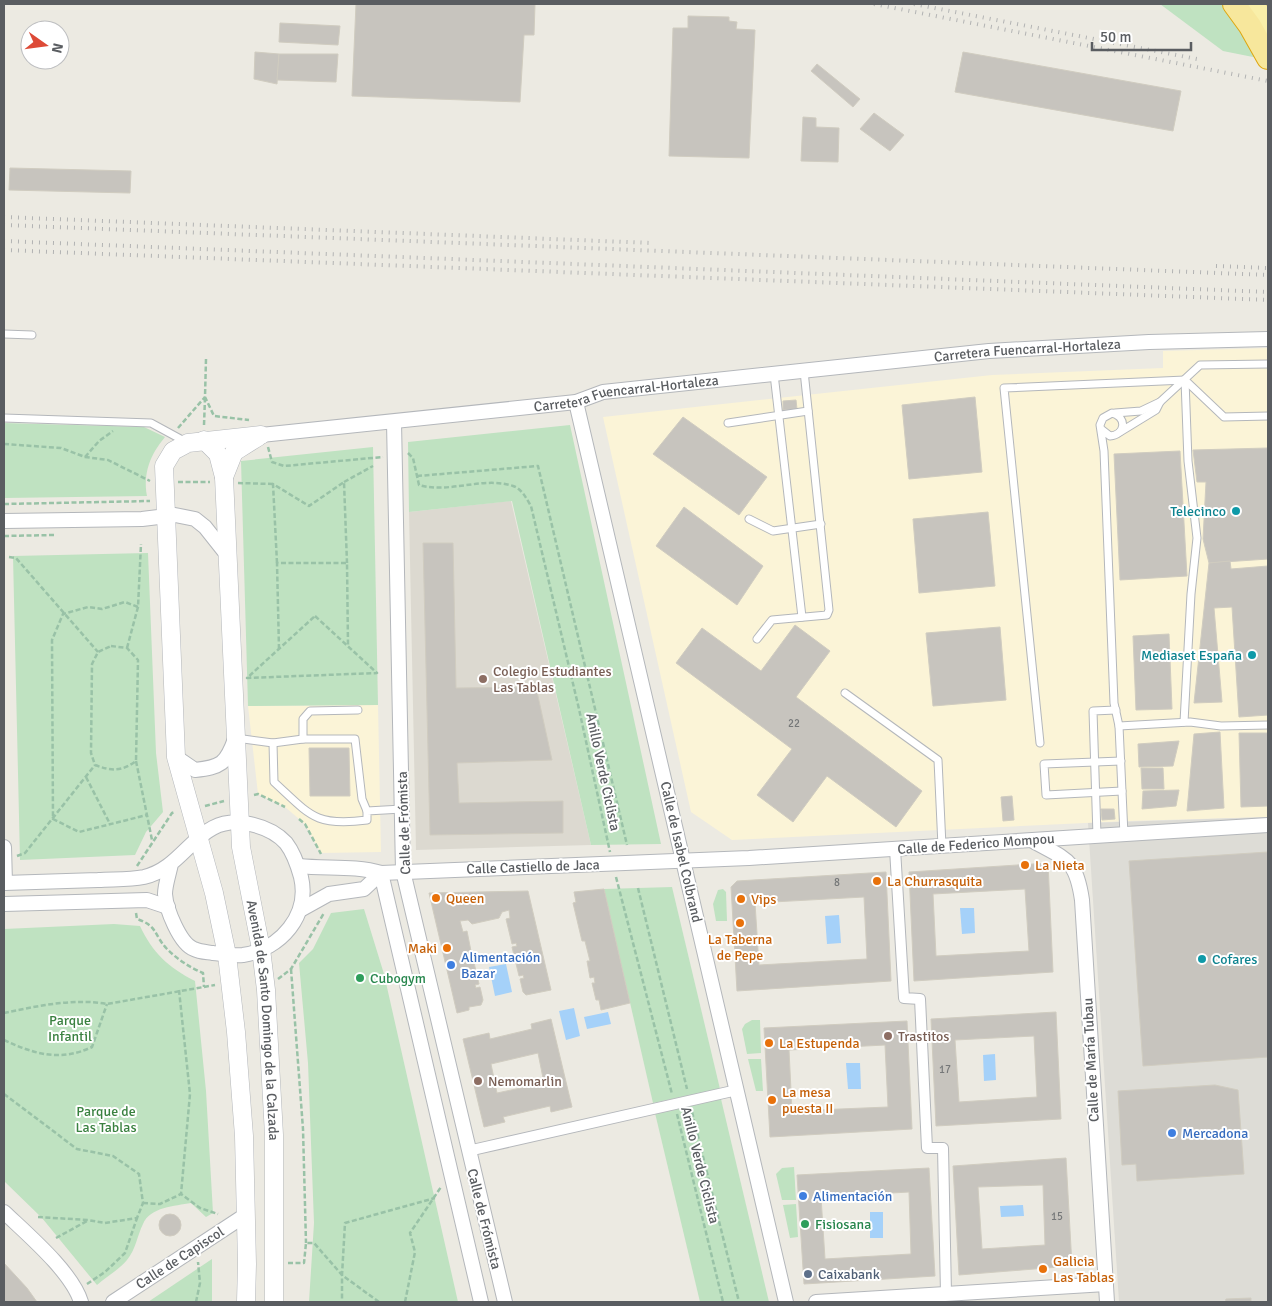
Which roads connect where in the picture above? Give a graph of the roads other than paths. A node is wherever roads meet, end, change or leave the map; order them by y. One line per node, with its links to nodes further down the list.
1 (1235, 4): 3 (highway)
2 (1253, 4): 3 (main road)
3 (1262, 40)
4 (4, 334): 5 (lane)
5 (32, 335)
6 (1268, 339): 8 (street, Carretera Fuencarral-Hortaleza)
7 (1268, 364): 10 (lane)
8 (804, 371): 9 (street, Carretera Fuencarral-Hortaleza); 13 (lane)
9 (774, 374): 11 (street, Carretera Fuencarral-Hortaleza); 15 (lane)
10 (1186, 380): 12 (lane); 16 (lane); 38 (lane); 44 (lane)
11 (576, 402): 18 (street, Carretera Fuencarral-Hortaleza); 61 (street, Calle de Isabel Colbrand)
12 (1160, 402): 14 (lane); 22 (lane)
13 (808, 412): 15 (lane); 30 (lane)
14 (1112, 413): 20 (lane); 22 (lane)
15 (779, 416): 19 (lane); 31 (lane)
16 (1268, 416)
17 (4, 418): 24 (lane)
18 (394, 422): 21 (street, Carretera Fuencarral-Hortaleza); 50 (street, Calle de Frómista)
19 (728, 423)
20 (1101, 429): 23 (lane); 25 (lane)
21 (261, 430): 24 (street, Carretera Fuencarral-Hortaleza); 26 (street, Avenida de Santo Domingo de la Calzada)
22 (1120, 433): 23 (lane)
23 (1110, 436): 25 (lane)
24 (196, 441): 26 (street, Avenida de Santo Domingo de la Calzada); 27 (street)
25 (1104, 451): 37 (lane)
26 (224, 477): 32 (street, Avenida de Santo Domingo de la Calzada)
27 (166, 516): 29 (street); 32 (street); 45 (street, Avenida de Santo Domingo de la Calzada)
28 (749, 519): 31 (lane)
29 (4, 521)
30 (821, 524): 31 (lane); 33 (lane)
31 (792, 529): 33 (lane)
32 (228, 556): 41 (street, Avenida de Santo Domingo de la Calzada)
33 (802, 617): 34 (lane)
34 (757, 639)
35 (845, 693): 59 (lane)
36 (358, 710): 42 (lane)
37 (1116, 710): 40 (lane); 47 (lane)
38 (1184, 722): 39 (lane); 40 (lane)
39 (1268, 725)
40 (1119, 726): 46 (lane)
41 (235, 738): 43 (lane); 45 (street, Avenida de Santo Domingo de la Calzada); 52 (street, Avenida de Santo Domingo de la Calzada)
42 (303, 739): 43 (lane); 51 (lane)
43 (273, 743): 51 (lane)
44 (1040, 743)
45 (176, 756): 54 (street, Avenida de Santo Domingo de la Calzada)
46 (1121, 761): 47 (lane); 48 (lane)
47 (1095, 762): 49 (lane); 49 (lane)
48 (1122, 791): 49 (lane); 55 (lane)
49 (1096, 792): 56 (lane)
50 (402, 809): 51 (lane); 64 (street, Calle de Frómista)
51 (367, 811)
52 (240, 822): 54 (street); 63 (street); 70 (street, Avenida de Santo Domingo de la Calzada)
53 (1268, 825): 55 (street, Calle de Federico Mompou)
54 (200, 835): 62 (street); 71 (street, Avenida de Santo Domingo de la Calzada)
55 (1124, 835): 56 (street, Calle de Federico Mompou)
56 (1096, 836): 57 (street, Calle de Federico Mompou)
57 (1033, 841): 59 (street, Calle de Federico Mompou); 76 (street, Calle de María Tubau)
58 (4, 847): 66 (street)
59 (942, 847): 60 (street, Calle de Federico Mompou)
60 (896, 849): 61 (street, Calle de Federico Mompou); 77 (street)
61 (684, 859): 64 (street, Calle Castiello de Jaca); 72 (street, Calle de Isabel Colbrand)
62 (171, 864): 66 (street); 68 (street)
63 (298, 866): 65 (street, Calle Castiello de Jaca); 69 (street)
64 (404, 871): 65 (street, Calle Castiello de Jaca); 73 (street, Calle de Frómista)
65 (381, 872): 69 (street); 82 (street, Calle de Frómista)
66 (4, 883)
67 (4, 904): 68 (street)
68 (168, 907): 71 (street)
69 (302, 909): 70 (street)
70 (261, 949): 71 (street); 81 (street, Avenida de Santo Domingo de la Calzada)
71 (227, 955): 75 (street, Avenida de Santo Domingo de la Calzada)
72 (737, 1090): 73 (street); 84 (street, Calle de Isabel Colbrand)
73 (468, 1151): 83 (street, Calle de Frómista)
74 (4, 1212): 78 (street)
75 (247, 1214): 79 (street, Calle de Capiscol); 80 (street, Avenida de Santo Domingo de la Calzada)
76 (1106, 1284): 77 (street); 86 (street, Calle de María Tubau)
77 (946, 1294): 85 (street)
78 (82, 1302)
79 (113, 1302)
80 (246, 1302)
81 (274, 1302)
82 (482, 1302)
83 (505, 1302)
84 (786, 1302)
85 (816, 1302)
86 (1107, 1302)

